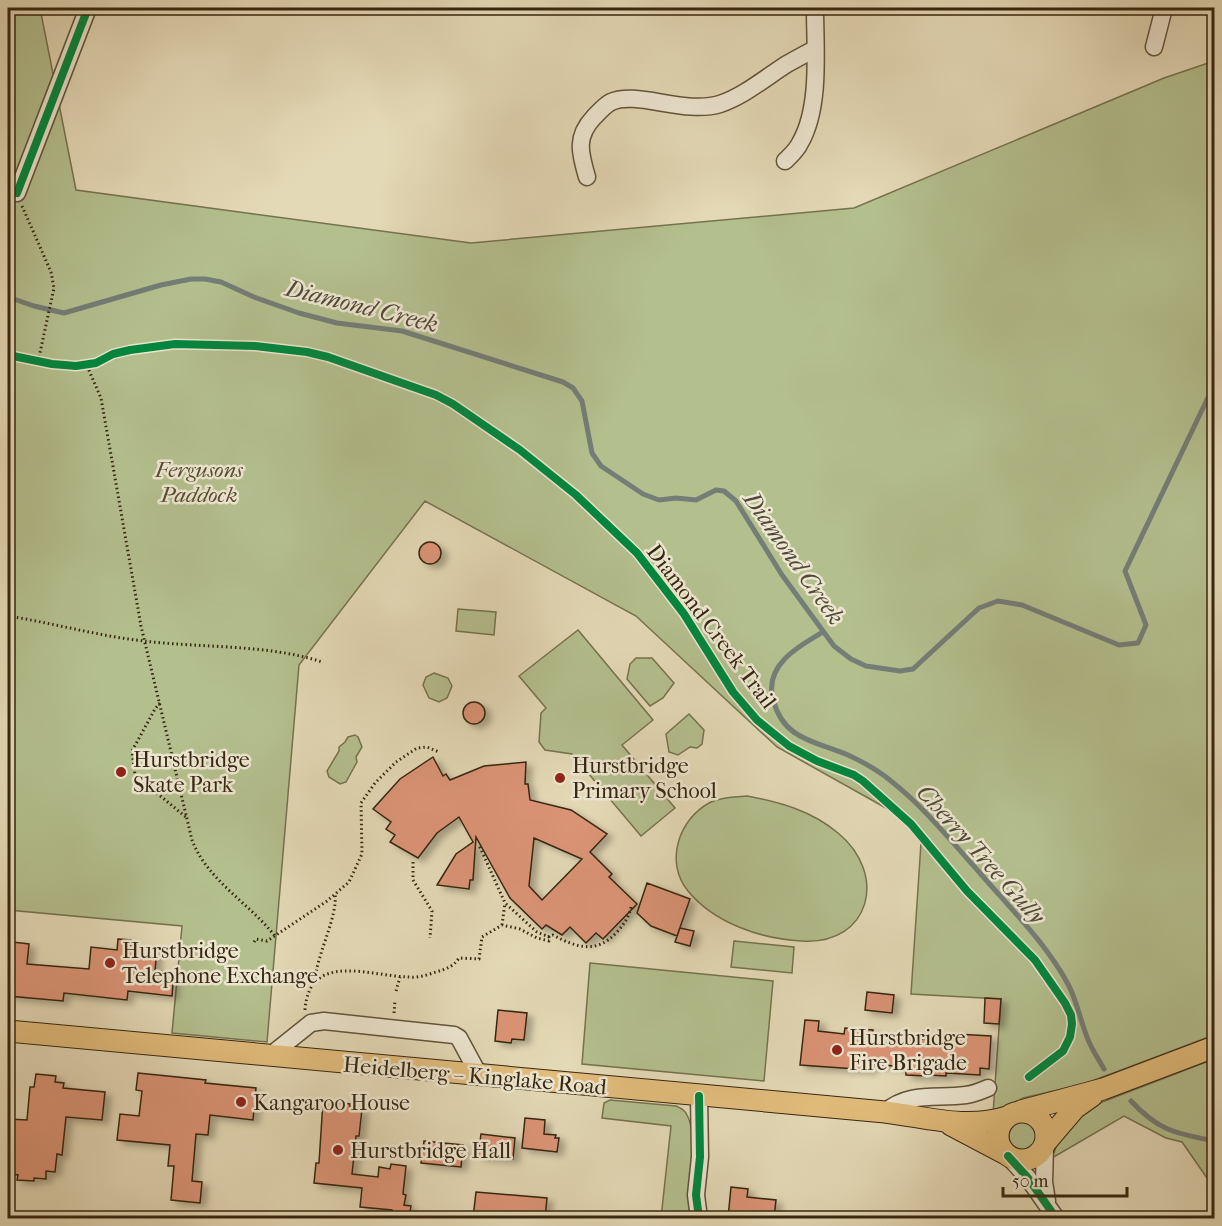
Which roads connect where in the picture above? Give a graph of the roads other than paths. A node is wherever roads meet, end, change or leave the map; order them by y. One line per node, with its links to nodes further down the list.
1 (88, 8): 8 (street)
2 (815, 8): 5 (street)
3 (1164, 8): 4 (street)
4 (1154, 47)
5 (815, 49): 6 (street); 7 (street)
6 (785, 161)
7 (587, 177)
8 (17, 193)
9 (8, 1031): 11 (main road, Heidelberg – Kinglake Road)
10 (1215, 1047): 14 (main road, Heidelberg – Kinglake Road)
11 (271, 1055): 12 (main road, Heidelberg – Kinglake Road); 12 (street)
12 (478, 1075): 15 (main road, Heidelberg – Kinglake Road)
13 (988, 1088): 16 (street)
14 (1103, 1089): 17 (main road, Heidelberg – Kinglake Road); 19 (main road, Heidelberg – Kinglake Road)
15 (699, 1095): 16 (main road, Heidelberg – Kinglake Road); 22 (street)
16 (885, 1112): 18 (main road, Heidelberg – Kinglake Road)
17 (1014, 1114): 18 (main road, Heidelberg – Kinglake Road); 19 (main road); 20 (main road)
18 (943, 1121): 20 (main road, Heidelberg – Kinglake Road)
19 (1045, 1144): 20 (main road); 21 (street)
20 (1007, 1155): 21 (street)
21 (1052, 1213)
22 (699, 1218)

